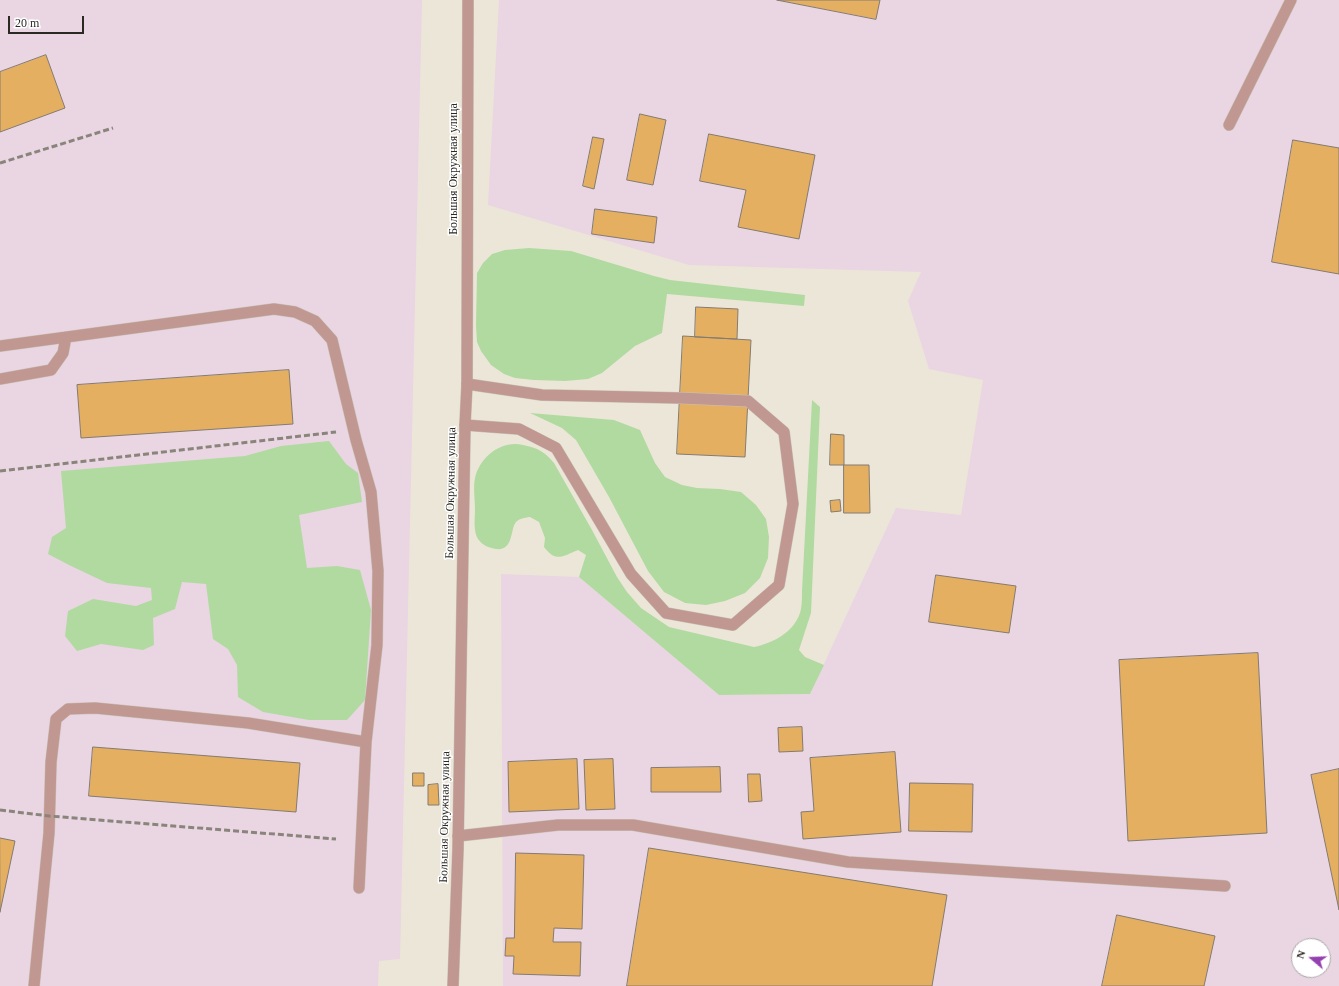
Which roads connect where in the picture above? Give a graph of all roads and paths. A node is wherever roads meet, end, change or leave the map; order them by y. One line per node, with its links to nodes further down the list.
1 (468, 0): 7 (street, Большая Окружная улица)
2 (1291, 0): 3 (street)
3 (1229, 125)
4 (66, 337): 5 (street); 6 (street); 9 (street)
5 (0, 346)
6 (0, 379)
7 (467, 384): 8 (street, Большая Окружная улица); 8 (street)
8 (465, 425): 10 (street, Большая Окружная улица)
9 (366, 742): 12 (street); 13 (street)
10 (458, 836): 11 (street); 14 (street, Большая Окружная улица)
11 (1225, 886)
12 (359, 888)
13 (34, 986)
14 (453, 986)

